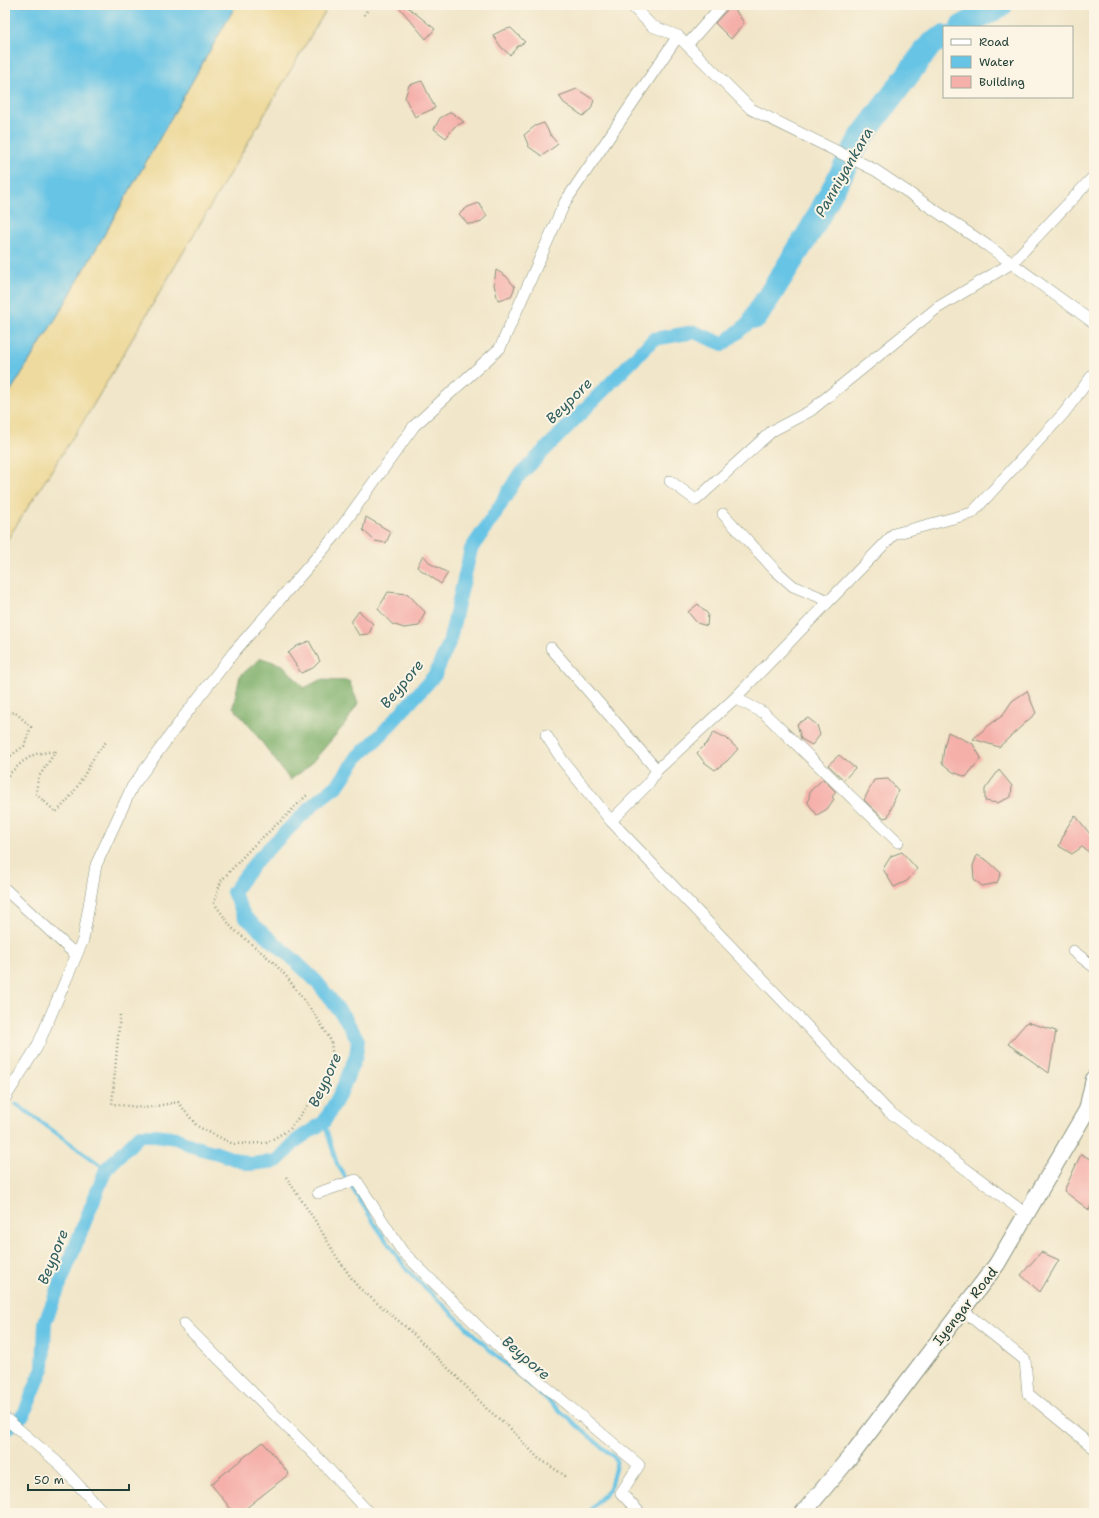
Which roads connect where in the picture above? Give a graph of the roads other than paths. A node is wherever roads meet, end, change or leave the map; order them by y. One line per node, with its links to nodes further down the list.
1 (631, 5): 3 (street)
2 (722, 5): 4 (street)
3 (678, 36): 4 (street); 20 (street)
4 (687, 45): 6 (street)
5 (1094, 176): 6 (street)
6 (1012, 263): 7 (street); 9 (street)
7 (1094, 323)
8 (1094, 373): 11 (street)
9 (670, 481)
10 (723, 514): 11 (street)
11 (829, 601): 13 (street)
12 (551, 648): 15 (street)
13 (735, 698): 15 (street); 17 (street)
14 (546, 735): 16 (street)
15 (657, 770): 16 (street)
16 (611, 821): 25 (street)
17 (898, 842)
18 (5, 890): 20 (street)
19 (1074, 951): 21 (street)
20 (76, 955): 23 (street)
21 (1094, 967)
22 (1094, 1079): 25 (main road, Iyengar Road)
23 (5, 1098)
24 (318, 1193): 32 (street)
25 (1026, 1214): 26 (main road, Iyengar Road)
26 (961, 1309): 29 (street); 33 (main road, Iyengar Road)
27 (184, 1324): 31 (street)
28 (5, 1418): 30 (street)
29 (1094, 1448)
30 (104, 1513)
31 (369, 1513)
32 (640, 1513)
33 (803, 1513)

